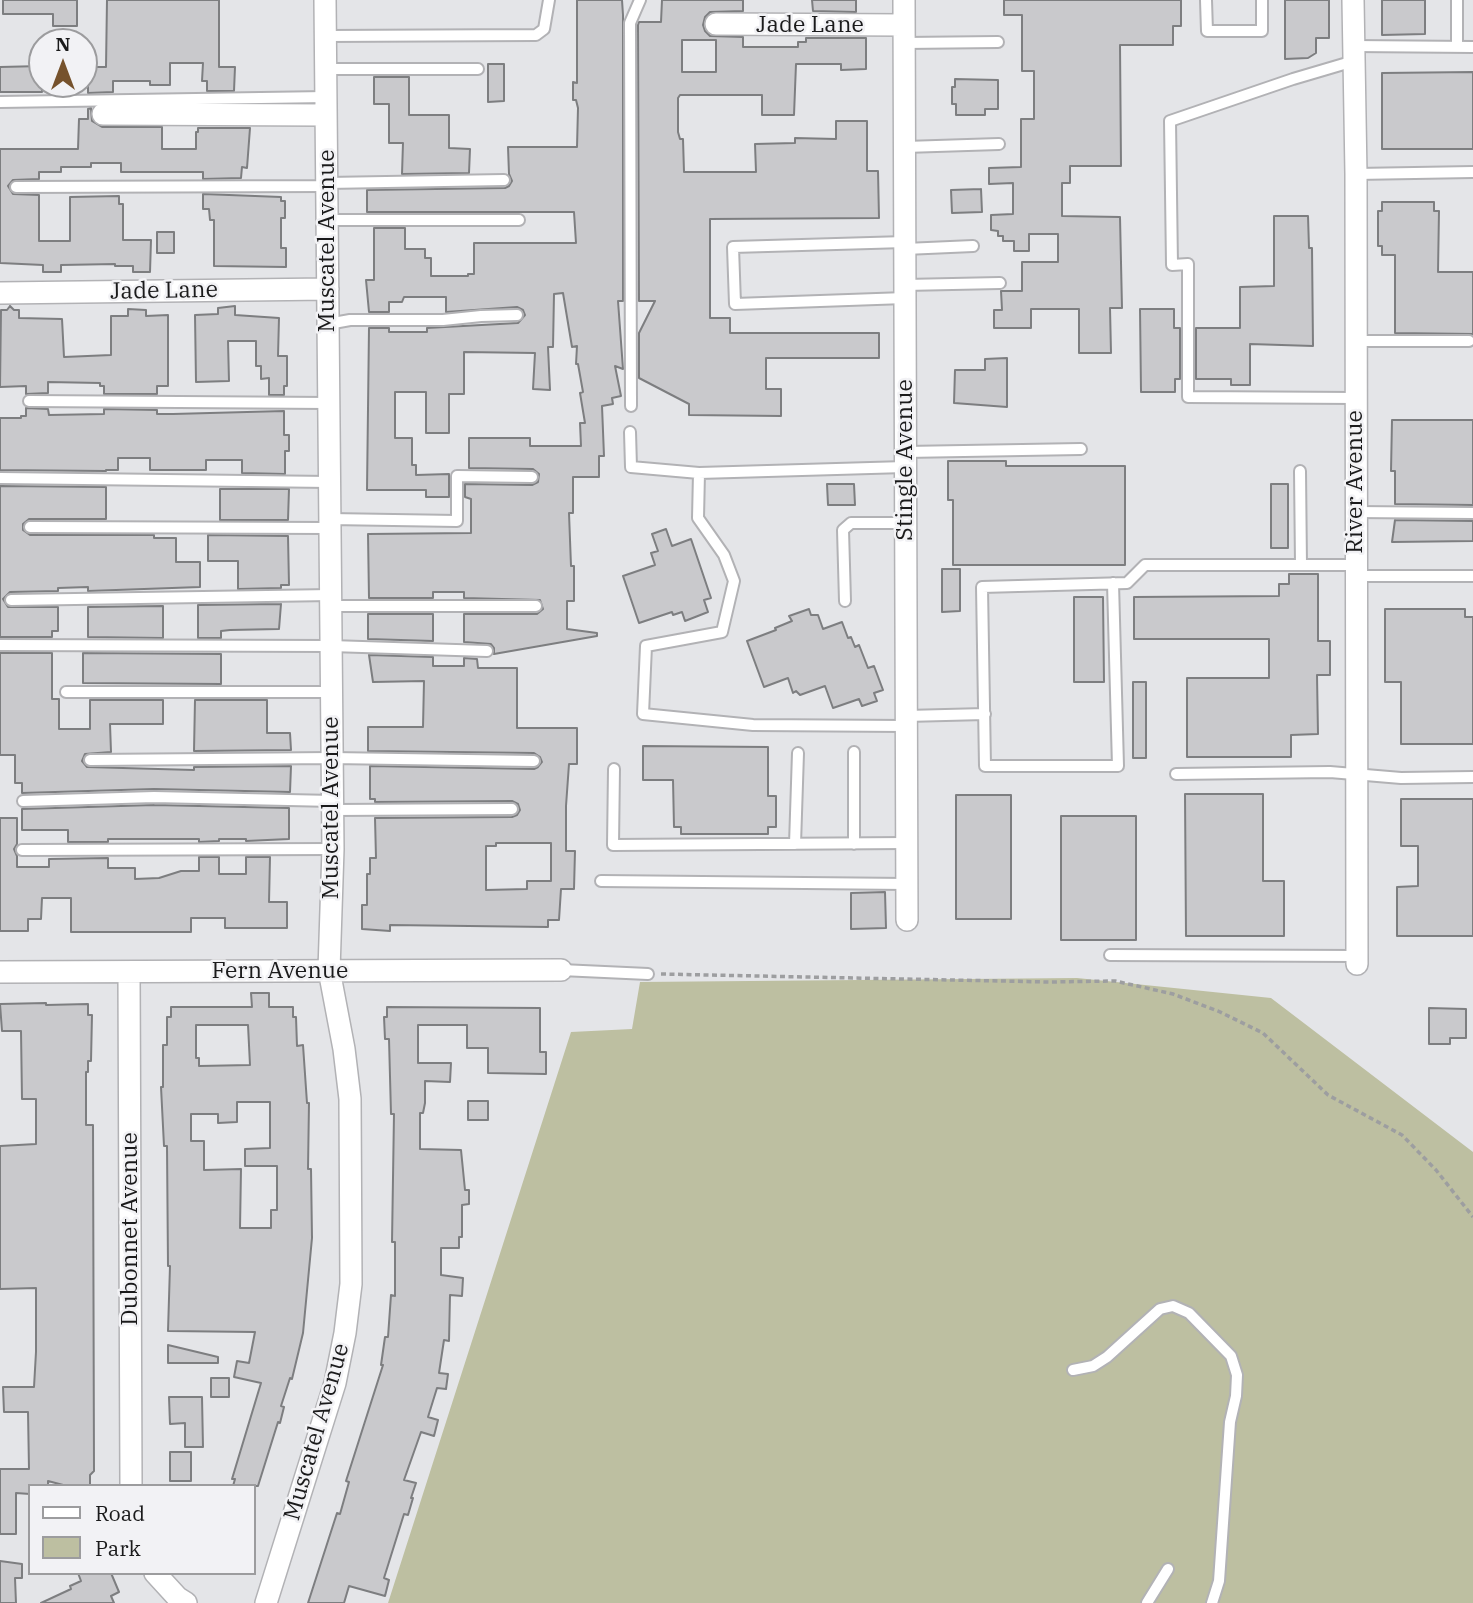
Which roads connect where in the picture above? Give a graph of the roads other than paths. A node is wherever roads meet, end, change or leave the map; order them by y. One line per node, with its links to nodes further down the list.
1 (325, 0): 11 (street, Muscatel Avenue)
2 (549, 0): 11 (lane)
3 (640, 0): 43 (lane)
4 (904, 0): 10 (street, Stingle Avenue)
5 (1206, 0): 6 (lane)
6 (1262, 0)
7 (1353, 0): 15 (street, River Avenue)
8 (1457, 0): 13 (lane)
9 (716, 24): 10 (street, Jade Lane)
10 (904, 34): 12 (lane); 22 (street, Stingle Avenue)
11 (326, 36): 16 (street, Muscatel Avenue)
12 (998, 42)
13 (1457, 47): 14 (lane); 15 (lane)
14 (1473, 47)
15 (1354, 53): 24 (street, River Avenue); 40 (lane)
16 (326, 69): 17 (lane); 19 (street, Muscatel Avenue)
17 (478, 69)
18 (0, 102): 19 (lane)
19 (326, 106): 20 (street); 26 (street, Muscatel Avenue)
20 (103, 114)
21 (999, 144): 22 (lane)
22 (905, 147): 30 (street, Stingle Avenue)
23 (1473, 172): 24 (lane)
24 (1356, 174): 38 (street, River Avenue)
25 (504, 180): 26 (lane)
26 (327, 185): 27 (lane); 28 (street, Muscatel Avenue)
27 (16, 187)
28 (327, 220): 29 (lane); 33 (street, Muscatel Avenue)
29 (519, 220)
30 (905, 246): 31 (lane); 34 (street, Stingle Avenue); 34 (lane)
31 (973, 246)
32 (1000, 283): 34 (lane)
33 (328, 289): 35 (street, Jade Lane); 37 (street, Muscatel Avenue)
34 (905, 292): 46 (street, Stingle Avenue)
35 (0, 293)
36 (517, 315): 37 (lane)
37 (328, 324): 42 (street, Muscatel Avenue)
38 (1356, 341): 39 (lane); 40 (street, River Avenue)
39 (1469, 341)
40 (1356, 398): 52 (street, River Avenue)
41 (29, 401): 42 (lane)
42 (329, 403): 51 (street, Muscatel Avenue)
43 (631, 406)
44 (630, 432): 48 (lane)
45 (1081, 449): 46 (lane)
46 (905, 459): 48 (lane); 55 (street, Stingle Avenue)
47 (1300, 471): 57 (lane)
48 (699, 473): 71 (lane)
49 (532, 477): 54 (lane)
50 (0, 478): 51 (lane)
51 (330, 482): 54 (street, Muscatel Avenue)
52 (1355, 512): 53 (lane); 58 (street, River Avenue)
53 (1473, 513)
54 (330, 523): 56 (lane); 62 (street, Muscatel Avenue)
55 (905, 523): 63 (lane); 71 (street, Stingle Avenue)
56 (30, 527)
57 (1301, 565): 58 (lane); 60 (lane)
58 (1355, 570): 59 (lane); 79 (street, River Avenue)
59 (1473, 576)
60 (1113, 583): 70 (lane); 70 (lane)
61 (11, 600): 62 (lane)
62 (331, 600): 64 (lane); 66 (street, Muscatel Avenue)
63 (845, 601)
64 (536, 606)
65 (0, 645): 66 (lane)
66 (331, 646): 67 (lane); 69 (street, Muscatel Avenue)
67 (487, 651)
68 (65, 692): 69 (lane)
69 (331, 692): 74 (street, Muscatel Avenue)
70 (985, 714): 71 (lane)
71 (906, 721): 84 (street, Stingle Avenue)
72 (854, 752): 86 (lane)
73 (797, 753): 85 (lane)
74 (332, 758): 75 (lane); 76 (lane); 82 (street, Muscatel Avenue)
75 (90, 760)
76 (534, 761)
77 (614, 769): 85 (lane)
78 (1176, 774): 79 (lane)
79 (1356, 775): 80 (lane); 93 (street, River Avenue)
80 (1473, 777)
81 (23, 801): 82 (lane)
82 (333, 806): 83 (lane); 87 (street, Muscatel Avenue)
83 (512, 809)
84 (907, 843): 86 (lane); 90 (street, Stingle Avenue)
85 (795, 844): 86 (lane)
86 (854, 844)
87 (333, 849): 88 (lane); 94 (street, Muscatel Avenue)
88 (22, 850)
89 (601, 881): 90 (lane)
90 (907, 884): 91 (street, Stingle Avenue)
91 (907, 920)
92 (1110, 955): 93 (lane)
93 (1357, 960)
94 (329, 970): 95 (street, Fern Avenue); 97 (street, Fern Avenue); 104 (street, Muscatel Avenue)
95 (561, 970): 98 (lane)
96 (0, 972): 97 (street, Fern Avenue)
97 (129, 972): 100 (street, Dubonnet Avenue)
98 (648, 974)
99 (1073, 1370): 106 (lane)
100 (131, 1484)
101 (1168, 1569): 105 (lane)
102 (157, 1575): 103 (street)
103 (186, 1603)
104 (266, 1603)
105 (1147, 1603)
106 (1212, 1603)

